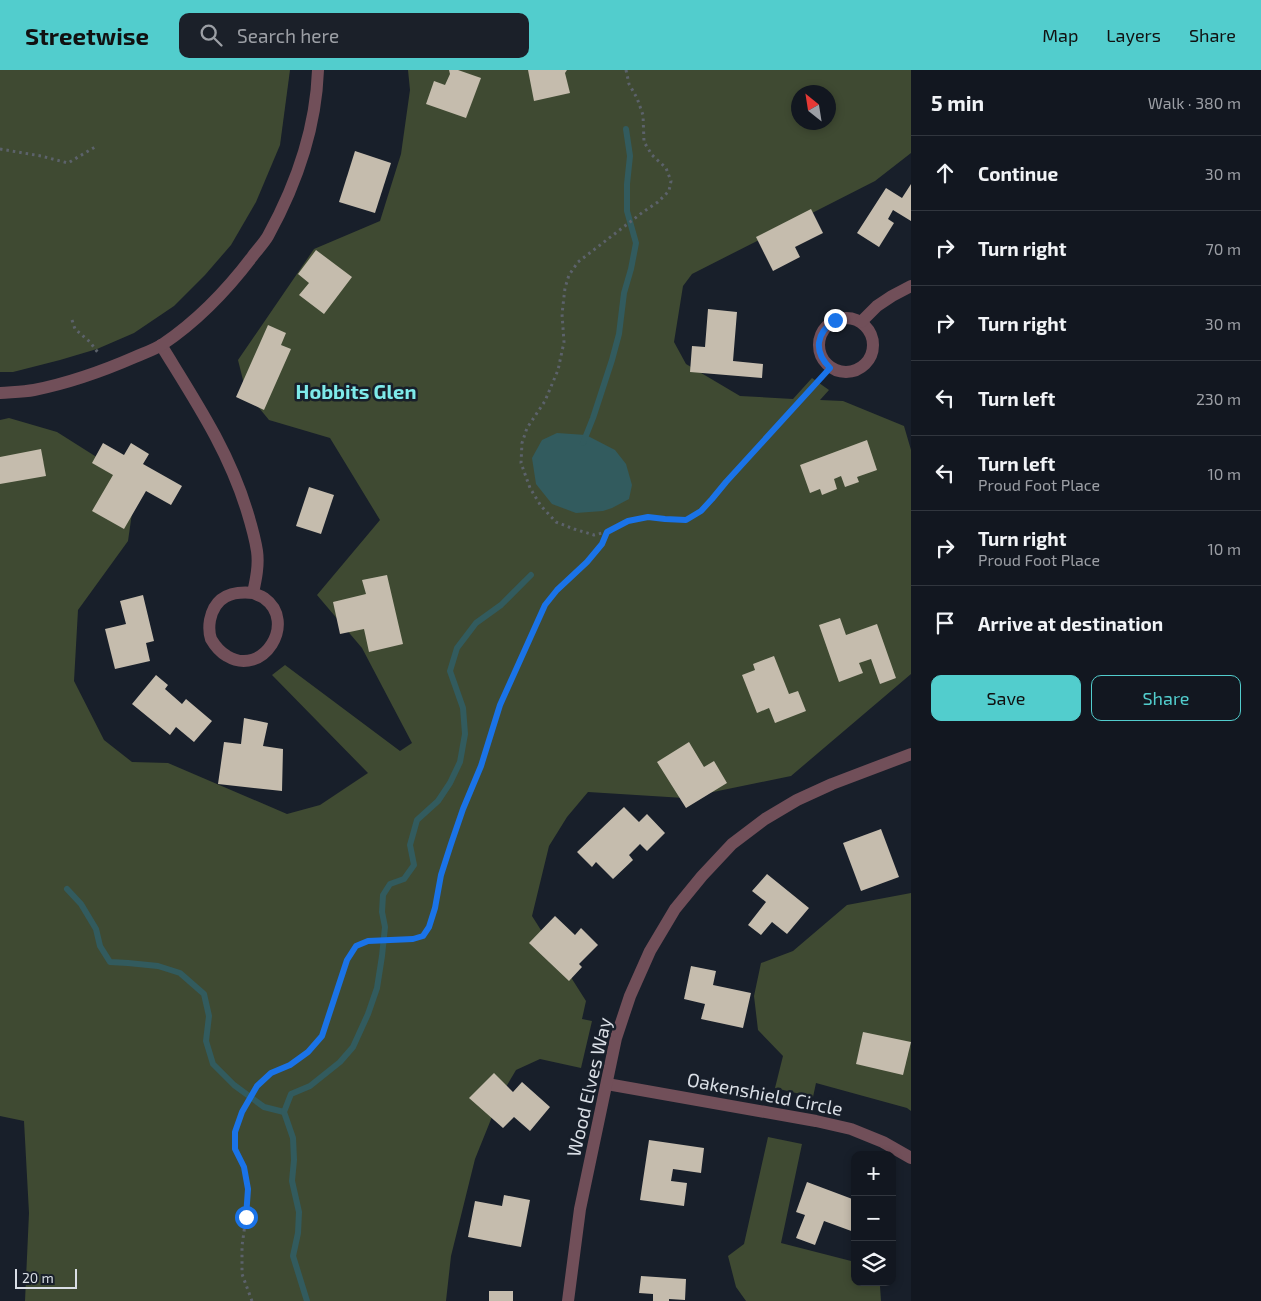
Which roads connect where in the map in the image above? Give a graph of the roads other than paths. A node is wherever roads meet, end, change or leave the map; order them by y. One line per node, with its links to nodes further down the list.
1 (318, 70): 4 (street)
2 (911, 286): 3 (street)
3 (861, 322): 3 (street)
4 (161, 345): 5 (street); 6 (street)
5 (0, 393)
6 (254, 593): 6 (street)
7 (911, 754): 8 (street, Wood Elves Way)
8 (607, 1084): 9 (street, Oakenshield Circle); 10 (street, Wood Elves Way)
9 (911, 1158)
10 (568, 1301)

